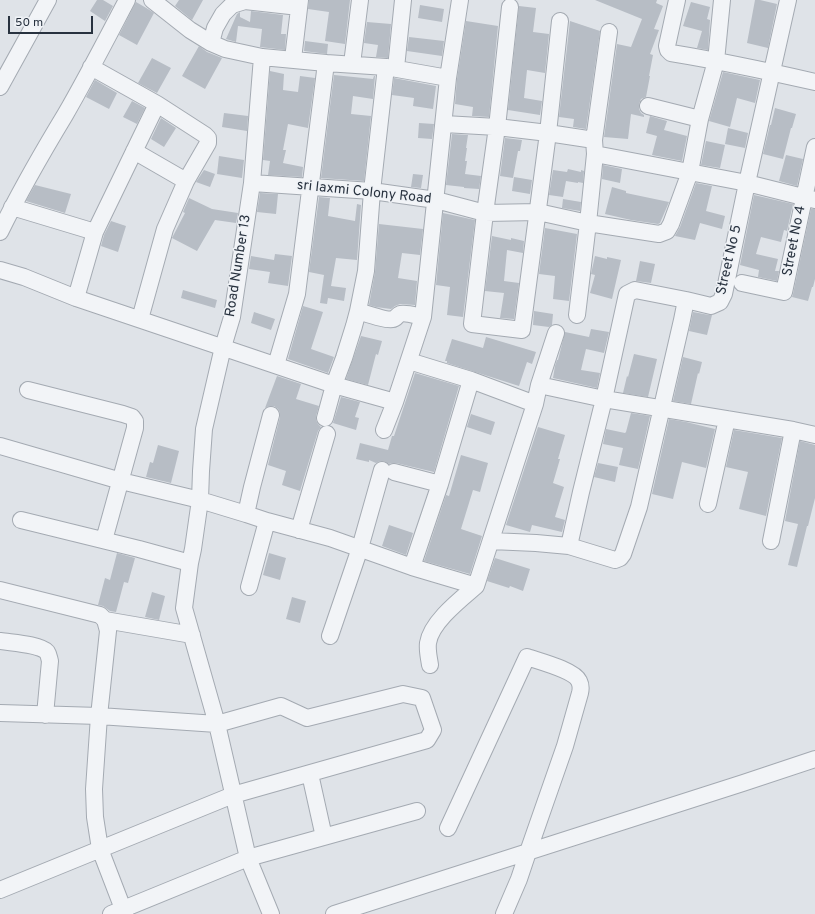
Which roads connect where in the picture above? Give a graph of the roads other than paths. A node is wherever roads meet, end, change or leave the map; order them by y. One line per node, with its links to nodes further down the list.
1 (48, 0): 25 (street)
2 (127, 0): 20 (street)
3 (152, 0): 14 (street)
4 (360, 0): 19 (street)
5 (403, 0): 21 (street)
6 (460, 0): 23 (street)
7 (677, 0): 17 (street)
8 (722, 0): 17 (street, sri laxmi Colony Road)
9 (788, 0): 22 (street, Street No 5)
10 (299, 4): 14 (street); 16 (street)
11 (510, 7): 30 (street)
12 (560, 21): 31 (street)
13 (609, 32): 32 (street)
14 (212, 43): 15 (street)
15 (262, 57): 16 (street); 37 (street, Road Number 13)
16 (293, 59): 18 (street)
17 (716, 61): 22 (street); 28 (street, sri laxmi Colony Road)
18 (326, 63): 19 (street); 39 (street)
19 (352, 64): 21 (street)
20 (91, 67): 26 (street); 43 (street)
21 (391, 68): 23 (street); 40 (street)
22 (772, 72): 24 (street); 38 (street, Street No 5)
23 (448, 78): 29 (street)
24 (815, 82)
25 (0, 87)
26 (157, 104): 34 (street); 36 (street)
27 (648, 106): 28 (street)
28 (700, 119): 35 (street, sri laxmi Colony Road)
29 (444, 124): 30 (street); 42 (street)
30 (497, 127): 31 (street); 45 (street)
31 (548, 133): 32 (street); 44 (street)
32 (594, 147): 35 (street); 46 (street)
33 (815, 147): 41 (street, Street No 4)
34 (134, 151): 36 (street); 48 (street)
35 (690, 172): 38 (street); 46 (street, sri laxmi Colony Road)
36 (186, 181): 56 (street)
37 (252, 184): 39 (street, sri laxmi Colony Road); 58 (street, Road Number 13)
38 (747, 184): 41 (street); 52 (street, Street No 5)
39 (310, 188): 40 (street, sri laxmi Colony Road); 60 (street)
40 (372, 191): 42 (street, sri laxmi Colony Road); 53 (street)
41 (809, 198): 50 (street, Street No 4)
42 (436, 200): 45 (street, sri laxmi Colony Road); 55 (street)
43 (12, 208): 47 (street); 48 (street)
44 (538, 212): 45 (street, sri laxmi Colony Road); 45 (street); 46 (street, sri laxmi Colony Road)
45 (485, 213)
46 (588, 223): 54 (street)
47 (0, 232)
48 (95, 232): 51 (street)
49 (0, 270): 51 (street)
50 (742, 283)
51 (76, 298): 56 (street)
52 (686, 300): 65 (street); 68 (street)
53 (358, 311): 55 (street); 62 (street)
54 (578, 315)
55 (423, 317): 59 (street)
56 (140, 319): 58 (street)
57 (556, 333): 63 (street)
58 (223, 347): 60 (street); 79 (street, Road Number 13)
59 (409, 361): 61 (street); 66 (street)
60 (276, 365): 62 (street)
61 (471, 380): 67 (street); 78 (street)
62 (334, 385): 66 (street); 70 (street)
63 (539, 385): 65 (street); 67 (street)
64 (28, 390): 77 (street)
65 (604, 399): 68 (street); 88 (street)
66 (395, 402): 72 (street)
67 (535, 404): 86 (street)
68 (661, 409): 71 (street); 88 (street)
69 (271, 415): 81 (street)
70 (324, 418)
71 (727, 419): 73 (street); 80 (street)
72 (384, 430)
73 (793, 430): 75 (street); 87 (street)
74 (327, 434): 84 (street)
75 (815, 435)
76 (0, 446): 77 (street)
77 (121, 481): 79 (street); 85 (street)
78 (440, 484): 89 (street); 91 (street)
79 (200, 500): 81 (street); 90 (street, Road Number 13)
80 (708, 504)
81 (246, 514): 83 (street)
82 (21, 520): 85 (street)
83 (267, 521): 84 (street); 93 (street)
84 (299, 530): 89 (street)
85 (104, 540): 90 (street)
86 (491, 541): 88 (street); 92 (street)
87 (771, 541)
88 (569, 546)
89 (360, 548): 91 (street); 97 (street)
90 (190, 563): 96 (street, Road Number 13)
91 (412, 567): 92 (street)
92 (476, 586): 99 (street)
93 (249, 587)
94 (0, 590): 95 (street)
95 (105, 620): 96 (street); 102 (street)
96 (192, 635): 103 (street, Road Number 13)
97 (330, 636)
98 (0, 641): 101 (street)
99 (430, 665)
100 (0, 713): 101 (street)
101 (44, 715): 102 (street)
102 (99, 716): 103 (street); 110 (street)
103 (217, 724): 105 (street); 106 (street, Road Number 13)
104 (815, 759): 111 (street)
105 (310, 774): 106 (street); 109 (street)
106 (233, 795): 110 (street); 112 (street, Road Number 13)
107 (418, 811): 109 (street)
108 (448, 828): 111 (street)
109 (324, 837): 112 (street)
110 (100, 849): 113 (street); 114 (street)
111 (528, 852): 116 (street); 117 (street)
112 (248, 858): 114 (street); 115 (street, Road Number 13)
113 (0, 890)
114 (120, 912)
115 (271, 914)
116 (334, 914)
117 (504, 914)

